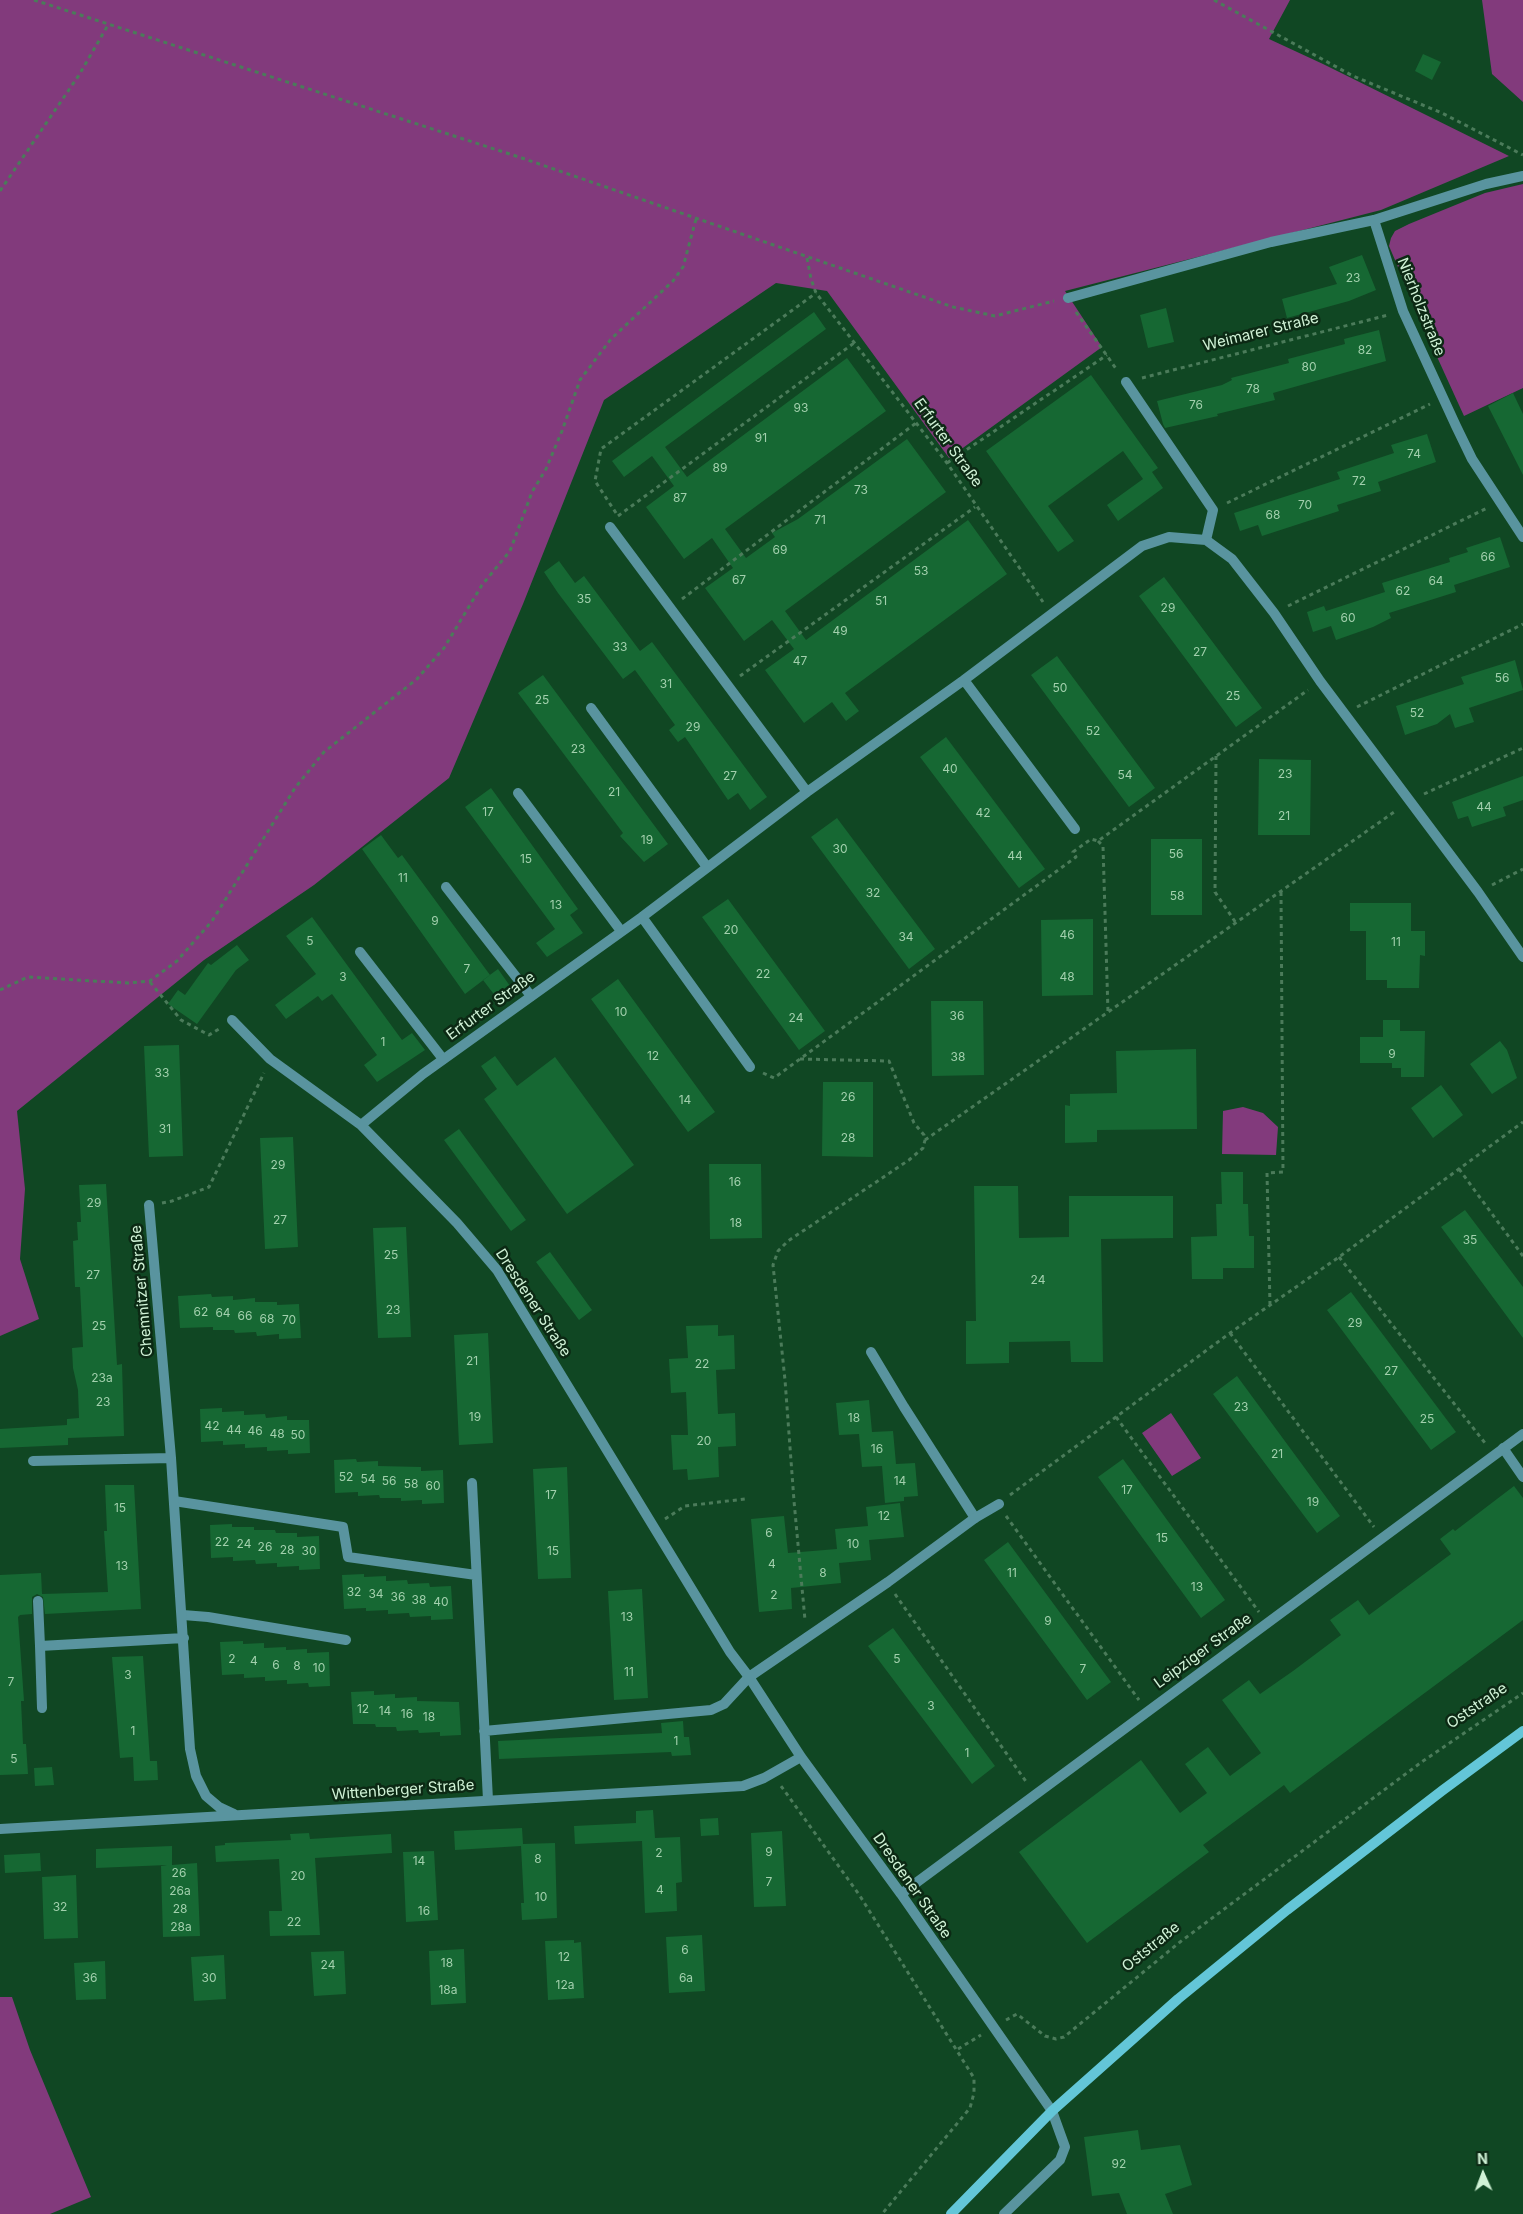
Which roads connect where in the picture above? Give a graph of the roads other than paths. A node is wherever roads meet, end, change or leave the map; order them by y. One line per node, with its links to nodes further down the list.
1 (1523, 176): 2 (street)
2 (1374, 220): 3 (street); 6 (street, Nierholzstraße)
3 (1068, 298)
4 (1126, 382): 7 (street)
5 (610, 527): 10 (street)
6 (1523, 537)
7 (1206, 540): 8 (street, Erfurter Straße); 18 (street)
8 (964, 680): 10 (street, Erfurter Straße); 12 (street)
9 (591, 708): 13 (street)
10 (807, 792): 13 (street, Erfurter Straße)
11 (518, 793): 16 (street)
12 (1075, 829)
13 (707, 867): 15 (street, Erfurter Straße)
14 (446, 887): 19 (street)
15 (642, 917): 16 (street, Erfurter Straße); 22 (street)
16 (621, 931): 19 (street, Erfurter Straße)
17 (360, 952): 21 (street)
18 (1523, 957)
19 (531, 996): 21 (street, Erfurter Straße)
20 (232, 1020): 23 (street, Dresdener Straße)
21 (443, 1059): 23 (street, Erfurter Straße)
22 (750, 1067)
23 (361, 1125): 41 (street, Dresdener Straße)
24 (149, 1205): 28 (street, Chemnitzer Straße)
25 (871, 1352): 34 (street)
26 (1523, 1434): 27 (street, Leipziger Straße)
27 (1503, 1448): 30 (street); 49 (street, Leipziger Straße)
28 (171, 1458): 29 (street); 32 (street, Chemnitzer Straße)
29 (32, 1462)
30 (1523, 1477)
31 (472, 1483): 35 (street)
32 (174, 1501): 35 (street); 37 (street, Chemnitzer Straße)
33 (999, 1504): 34 (street)
34 (975, 1518): 41 (street)
35 (476, 1575): 43 (street)
36 (38, 1601): 40 (street)
37 (182, 1615): 38 (street, Chemnitzer Straße); 39 (street)
38 (184, 1638): 40 (street); 47 (street, Chemnitzer Straße)
39 (346, 1640)
40 (40, 1646): 42 (street)
41 (749, 1677): 43 (street); 45 (street, Dresdener Straße)
42 (42, 1708)
43 (484, 1731): 46 (street)
44 (1523, 1732): 50 (main road)
45 (801, 1757): 46 (street, Wittenberger Straße); 49 (street, Dresdener Straße)
46 (488, 1800): 47 (street, Wittenberger Straße)
47 (238, 1815): 48 (street, Wittenberger Straße)
48 (0, 1829)
49 (901, 1894): 50 (street, Dresdener Straße)
50 (1052, 2111): 51 (main road); 52 (street, Dresdener Straße)
51 (952, 2214)
52 (1004, 2214)

